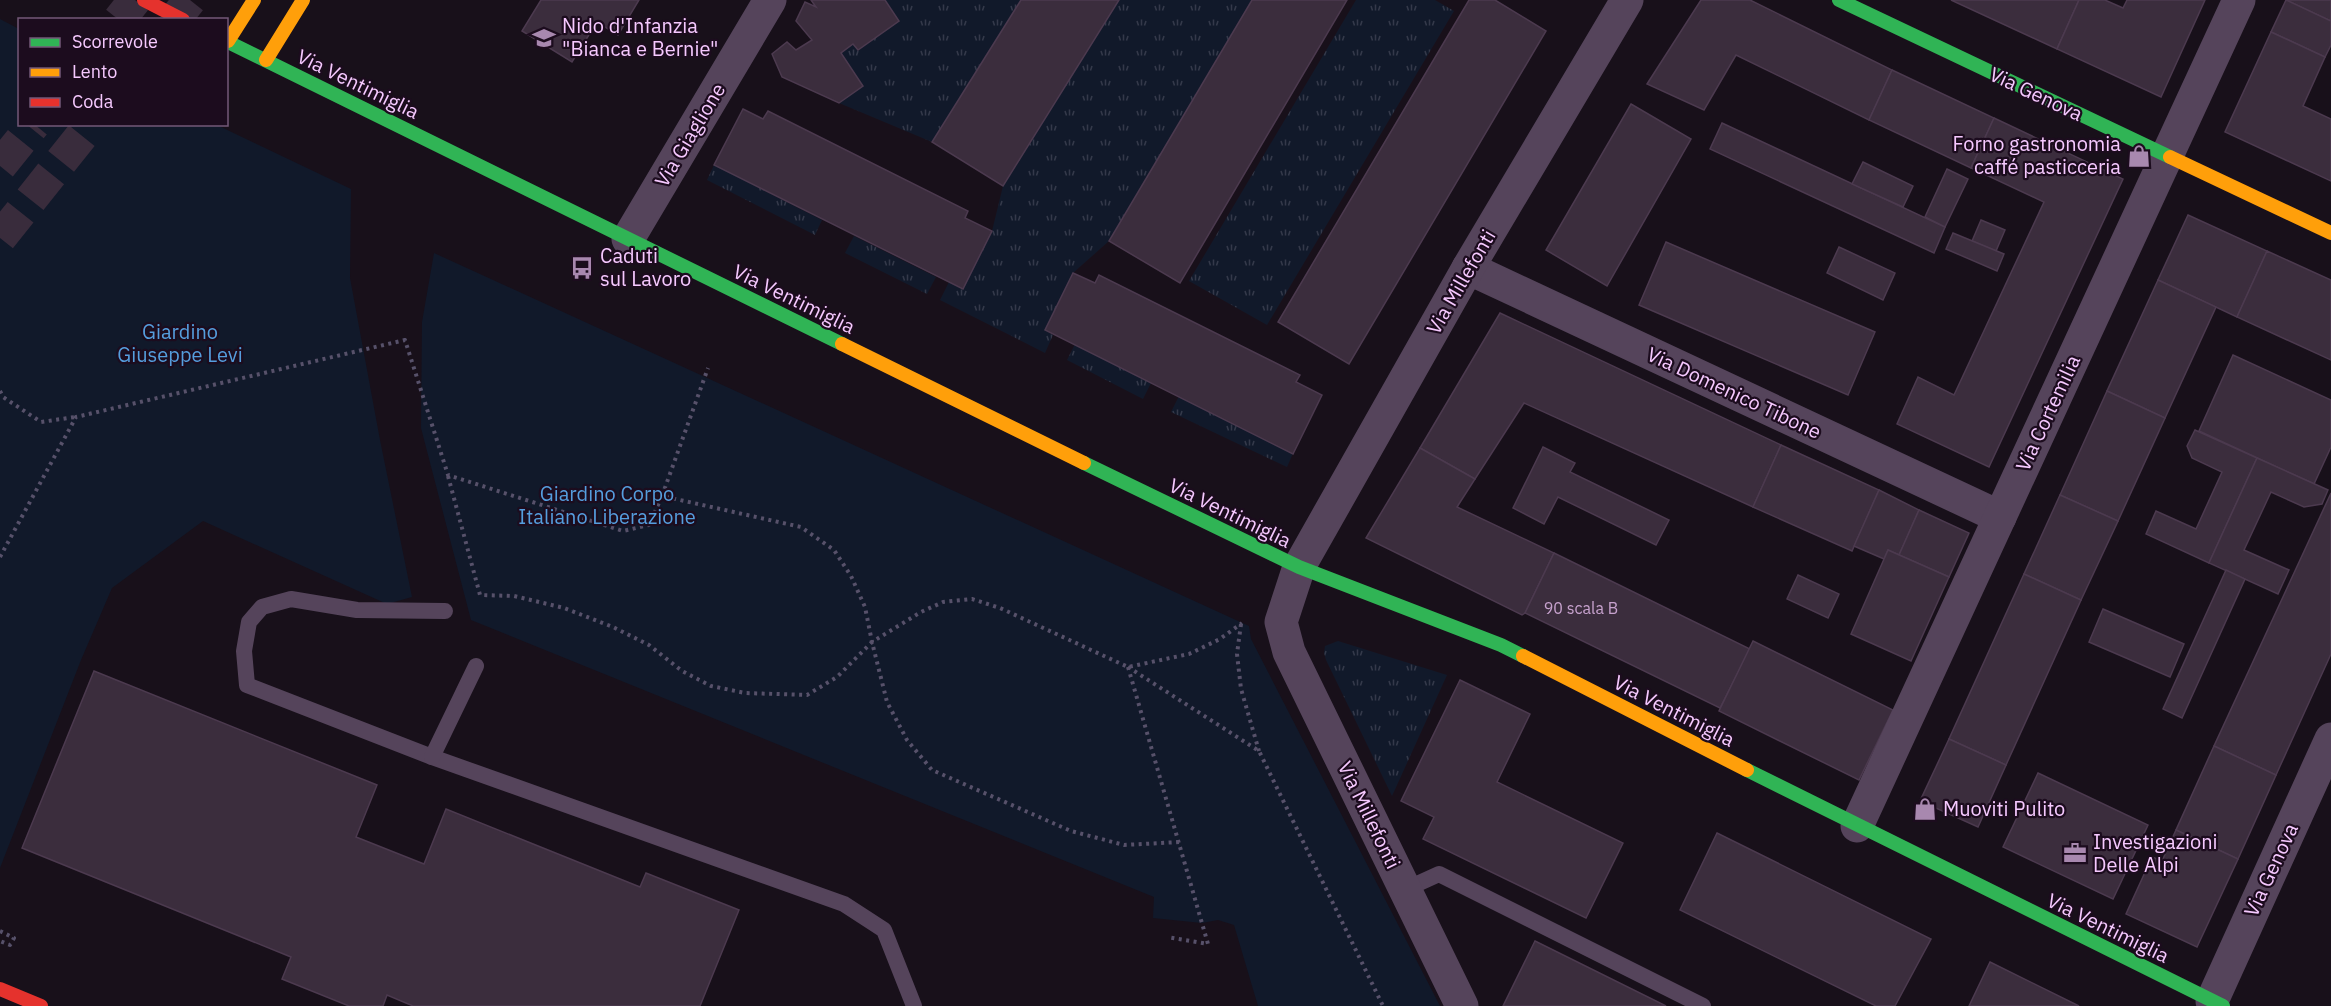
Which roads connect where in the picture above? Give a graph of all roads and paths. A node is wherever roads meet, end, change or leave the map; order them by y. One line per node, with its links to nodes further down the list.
1 (144, 0): 8 (street)
2 (254, 0): 9 (street)
3 (303, 0): 11 (street)
4 (770, 0): 14 (street, Via Giaglione)
5 (1627, 0): 15 (street, Via Millefonti)
6 (1839, 0): 12 (street, Via Genova)
7 (2239, 0): 12 (street, Via Cortemilia)
8 (179, 18)
9 (228, 39)
10 (228, 41): 11 (street, Via Ventimiglia)
11 (266, 60): 14 (street, Via Ventimiglia)
12 (2167, 156): 13 (street, Via Genova); 23 (street, Via Cortemilia)
13 (2331, 233)
14 (628, 239): 25 (street, Via Ventimiglia)
15 (1468, 268): 23 (street, Via Domenico Tibone); 25 (street, Via Millefonti)
16 (708, 368): 22 (path)
17 (0, 391): 18 (path)
18 (3, 397): 19 (path); 20 (path)
19 (0, 402)
20 (76, 417): 21 (path); 24 (path)
21 (447, 475): 22 (path); 27 (path)
22 (662, 496): 27 (path)
23 (2000, 517): 33 (street, Via Cortemilia)
24 (0, 557)
25 (1299, 567): 33 (street, Via Ventimiglia); 35 (street, Via Millefonti)
26 (445, 611): 32 (lane)
27 (872, 642): 29 (path); 34 (path)
28 (476, 666): 32 (lane)
29 (1128, 667): 31 (path); 31 (path); 34 (path)
30 (2331, 739): 40 (street, Via Genova)
31 (1259, 751): 43 (path)
32 (432, 757): 42 (lane)
33 (1857, 826): 40 (street, Via Ventimiglia)
34 (1179, 842): 37 (path)
35 (1406, 889): 44 (street, Via Millefonti); 45 (lane)
36 (0, 931): 38 (path)
37 (1167, 937)
38 (0, 941)
39 (0, 989): 41 (street)
40 (2217, 1003)
41 (41, 1006)
42 (915, 1006)
43 (1383, 1006)
44 (1462, 1006)
45 (1703, 1006)

